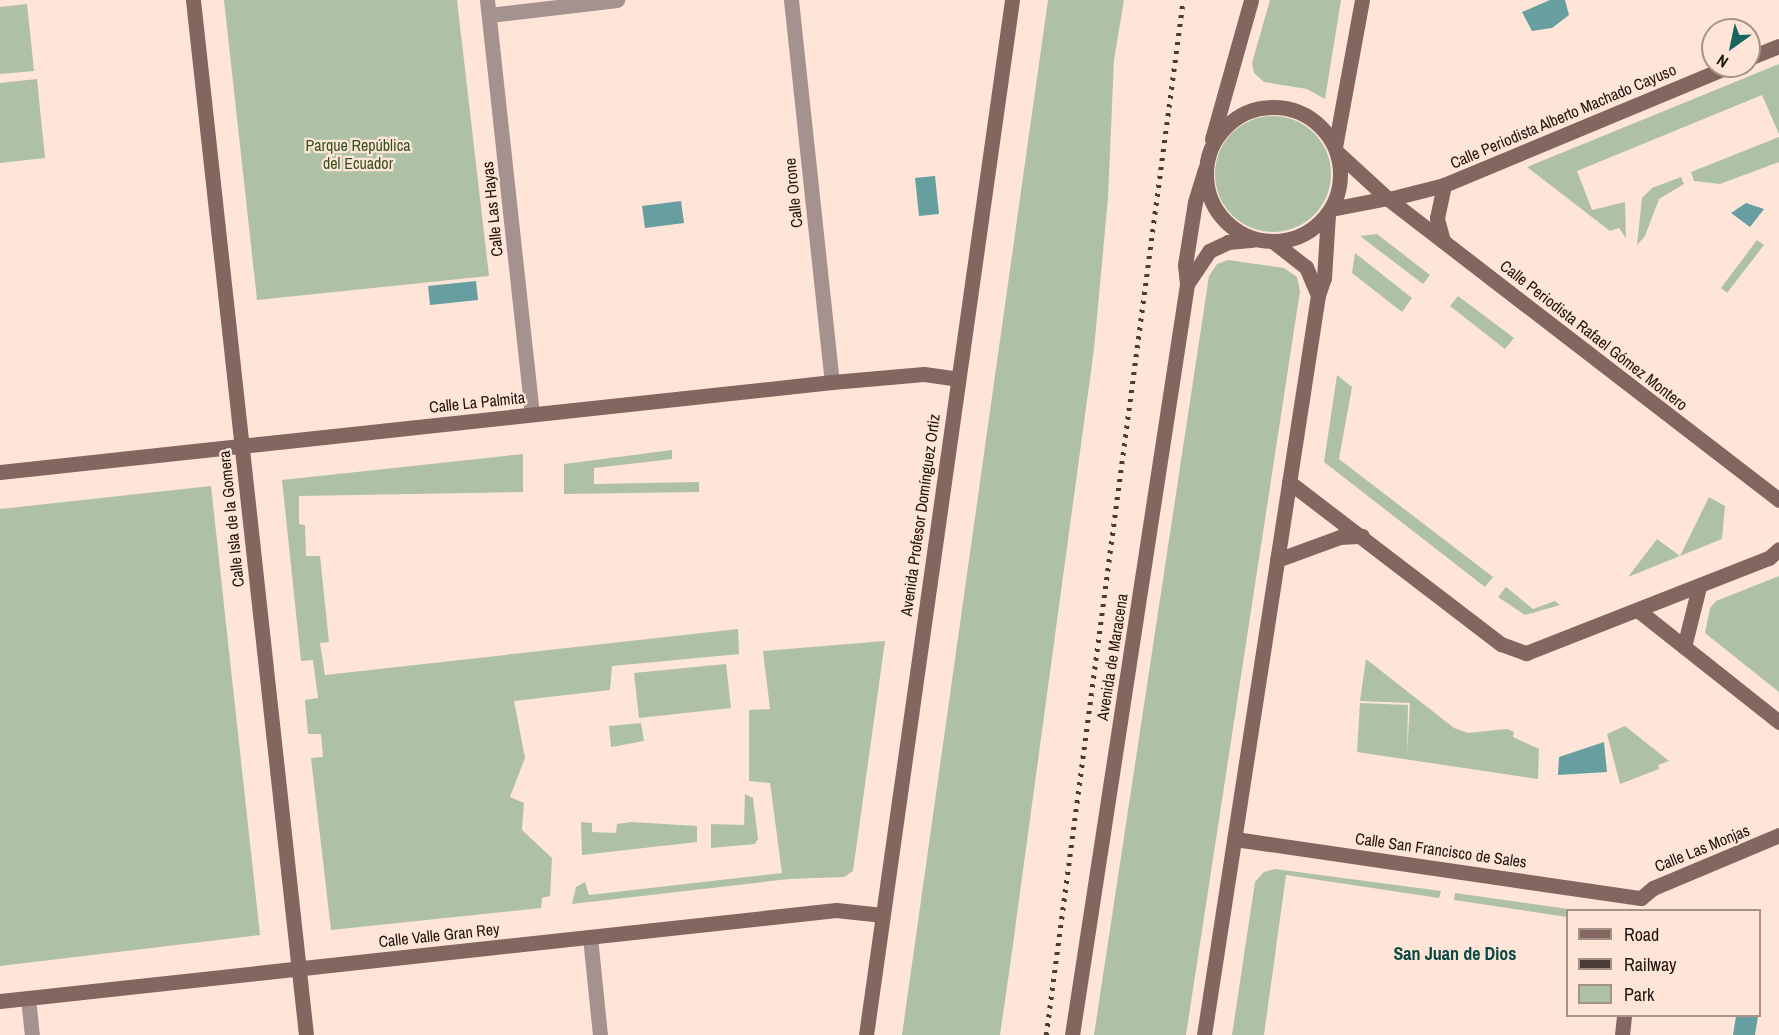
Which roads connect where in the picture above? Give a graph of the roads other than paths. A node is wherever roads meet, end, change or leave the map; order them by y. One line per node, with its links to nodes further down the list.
1 (193, 0): 25 (street, Calle Isla de la Gomera)
2 (617, 0): 7 (street)
3 (791, 0): 23 (street, Calle Orone)
4 (1012, 0): 22 (street, Avenida Profesor Domínguez Ortiz)
5 (1251, 0): 11 (street)
6 (1362, 0): 12 (street)
7 (488, 8): 24 (street, Calle Las Hayas)
8 (1779, 45): 9 (street)
9 (1761, 53)
10 (1701, 78): 14 (street, Calle Periodista Alberto Machado Cayuso)
11 (1210, 149): 12 (street); 13 (street)
12 (1336, 150): 15 (street, Calle Periodista Rafael Gómez Montero); 16 (street)
13 (1205, 170): 17 (street); 20 (street, Avenida de Maracena)
14 (1444, 185): 15 (street, Calle Periodista Alberto Machado Cayuso); 18 (street, Calle Periodista Alberto Machado Cayuso)
15 (1388, 198): 16 (street); 18 (street, Calle Periodista Rafael Gómez Montero)
16 (1330, 212): 19 (street); 21 (street)
17 (1256, 240): 19 (street); 20 (street, Avenida de Maracena)
18 (1443, 241): 28 (street, Calle Periodista Rafael Gómez Montero)
19 (1275, 243): 21 (street)
20 (1187, 284): 49 (street, Avenida de Maracena)
21 (1318, 295): 27 (street)
22 (958, 379): 23 (street, Calle La Palmita); 39 (street, Avenida Profesor Domínguez Ortiz)
23 (832, 382): 24 (street, Calle La Palmita)
24 (532, 414): 25 (street, Calle La Palmita)
25 (241, 446): 26 (street, Calle La Palmita); 41 (street, Calle Isla de la Gomera)
26 (0, 472)
27 (1289, 482): 29 (street); 31 (street)
28 (1779, 500)
29 (1362, 537): 31 (street); 33 (street)
30 (1779, 549): 32 (street)
31 (1277, 560): 37 (street)
32 (1699, 587): 33 (street); 34 (street)
33 (1639, 611): 34 (street)
34 (1684, 647): 35 (street)
35 (1779, 722)
36 (1779, 835): 38 (street, Calle Las Monjas)
37 (1235, 839): 38 (street, Calle San Francisco de Sales); 50 (street)
38 (1640, 904)
39 (883, 915): 40 (street, Calle Valle Gran Rey); 48 (street, Avenida Profesor Domínguez Ortiz)
40 (590, 937): 41 (street, Calle Valle Gran Rey); 47 (street)
41 (298, 968): 42 (street, Calle Valle Gran Rey); 46 (street, Calle Isla de la Gomera)
42 (28, 998): 43 (street, Calle Valle Gran Rey); 45 (street)
43 (0, 1001)
44 (1624, 1017): 51 (street)
45 (32, 1035)
46 (306, 1035)
47 (600, 1035)
48 (866, 1035)
49 (1072, 1035)
50 (1204, 1035)
51 (1622, 1035)

